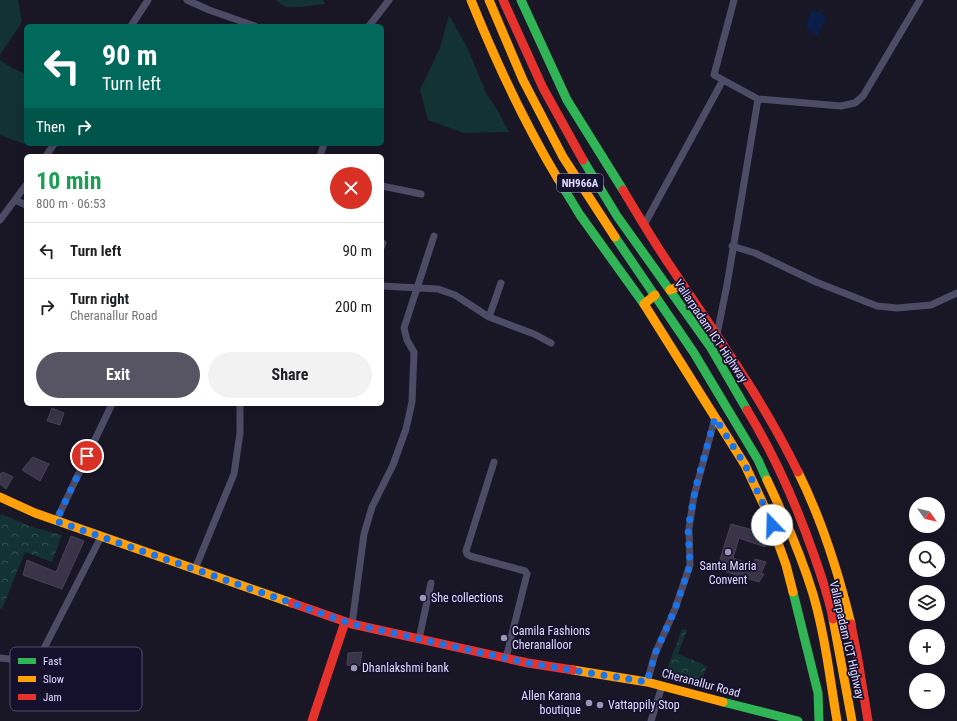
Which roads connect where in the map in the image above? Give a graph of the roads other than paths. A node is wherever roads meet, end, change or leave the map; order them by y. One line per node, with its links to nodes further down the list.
1 (148, 0): 10 (street)
2 (187, 0): 11 (street)
3 (389, 0): 12 (street)
4 (471, 0): 33 (main road)
5 (489, 0): 22 (main road, Vallarpadam ICT Highway / NH966A)
6 (503, 0): 20 (main road, Vallarpadam ICT Highway / NH966A)
7 (521, 0): 23 (main road)
8 (734, 0): 13 (street)
9 (920, 0): 14 (street)
10 (132, 24)
11 (250, 24)
12 (371, 24)
13 (724, 80): 14 (street); 23 (street)
14 (758, 99): 25 (street)
15 (384, 186): 17 (street)
16 (24, 188): 18 (street)
17 (421, 194)
18 (15, 200): 19 (street); 21 (street)
19 (24, 204)
20 (617, 216): 22 (main road); 30 (main road, Vallarpadam ICT Highway / NH966A)
21 (0, 220)
22 (605, 223): 32 (main road, Vallarpadam ICT Highway / NH966A)
23 (644, 225): 27 (main road)
24 (434, 236): 29 (street)
25 (732, 246): 31 (street); 35 (street)
26 (501, 283): 34 (street)
27 (683, 285): 30 (main road); 35 (main road)
28 (384, 286): 29 (street)
29 (416, 288): 34 (street); 48 (street)
30 (670, 290): 37 (main road, Vallarpadam ICT Highway / NH966A)
31 (957, 293)
32 (655, 295): 33 (main road); 38 (main road, Vallarpadam ICT Highway / NH966A)
33 (644, 304): 41 (main road)
34 (489, 317): 36 (street)
35 (717, 334): 62 (main road)
36 (551, 343)
37 (725, 371): 38 (main road); 61 (main road, Vallarpadam ICT Highway / NH966A)
38 (711, 380): 60 (main road, Vallarpadam ICT Highway / NH966A)
39 (111, 406): 44 (street)
40 (240, 406): 46 (street)
41 (715, 418): 54 (street); 59 (main road)
42 (494, 462): 52 (street)
43 (0, 497): 44 (main road, Cheranallur Road)
44 (56, 521): 45 (main road, Cheranallur Road)
45 (101, 537): 46 (main road, Cheranallur Road); 50 (street)
46 (195, 569): 48 (main road, Cheranallur Road)
47 (431, 583): 49 (street)
48 (348, 623): 49 (main road, Cheranallur Road); 56 (main road)
49 (419, 639): 52 (main road, Cheranallur Road)
50 (45, 647)
51 (0, 658): 53 (street)
52 (506, 658): 54 (main road, Cheranallur Road)
53 (10, 659)
54 (647, 682): 55 (main road, Cheranallur Road)
55 (662, 686): 57 (street); 58 (main road, Cheranallur Road)
56 (312, 721)
57 (651, 721)
58 (798, 721)
59 (820, 721)
60 (837, 721)
61 (852, 721)
62 (868, 721)

